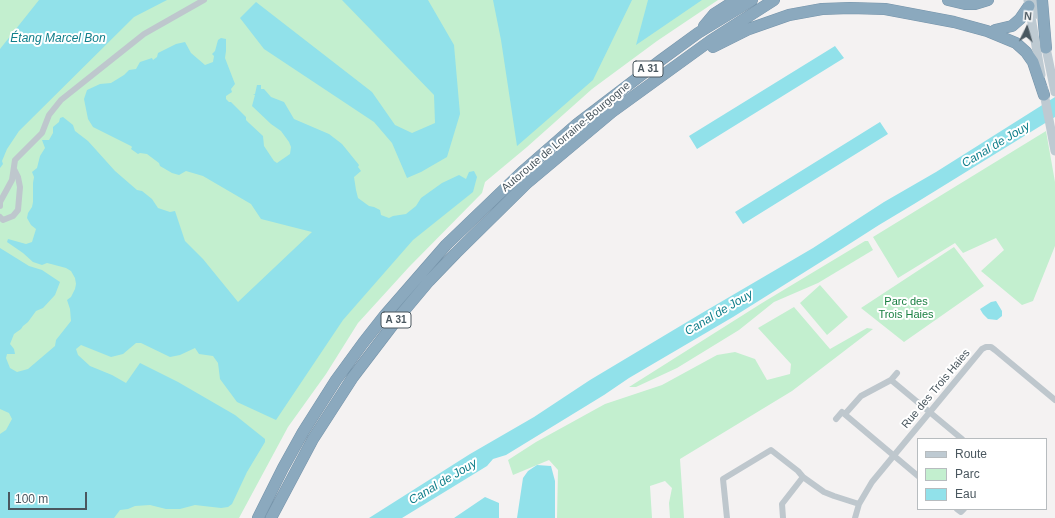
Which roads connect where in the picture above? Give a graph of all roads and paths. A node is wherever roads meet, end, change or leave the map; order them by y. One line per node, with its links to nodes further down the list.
1 (204, 0): 15 (street)
2 (736, 0): 10 (highway)
3 (752, 0): 10 (highway, Autoroute de Lorraine-Bourgogne / A 31)
4 (774, 0): 12 (highway, Autoroute de Lorraine-Bourgogne / A 31)
5 (948, 0): 6 (highway)
6 (988, 0)
7 (1042, 0): 11 (highway)
8 (1030, 2): 9 (highway); 11 (main road); 13 (main road)
9 (995, 30)
10 (698, 33): 29 (highway, Autoroute de Lorraine-Bourgogne / A 31)
11 (1046, 48): 13 (main road)
12 (637, 93): 13 (highway); 30 (highway, Autoroute de Lorraine-Bourgogne / A 31)
13 (1051, 93): 14 (main road)
14 (1055, 151)
15 (14, 169): 16 (street); 17 (street)
16 (0, 206)
17 (0, 216)
18 (897, 373): 19 (street)
19 (890, 380): 21 (street); 22 (street)
20 (1055, 400): 21 (street, Rue des Trois Haies)
21 (930, 413): 24 (street); 25 (street, Rue des Trois Haies)
22 (845, 414): 23 (street); 25 (street)
23 (836, 419)
24 (961, 438)
25 (894, 456): 26 (street); 28 (street, Rue des Trois Haies)
26 (917, 475)
27 (803, 477): 28 (street); 31 (street); 32 (street)
28 (859, 504): 33 (street, Rue des Trois Haies)
29 (258, 518)
30 (271, 518)
31 (727, 518)
32 (783, 518)
33 (855, 518)

